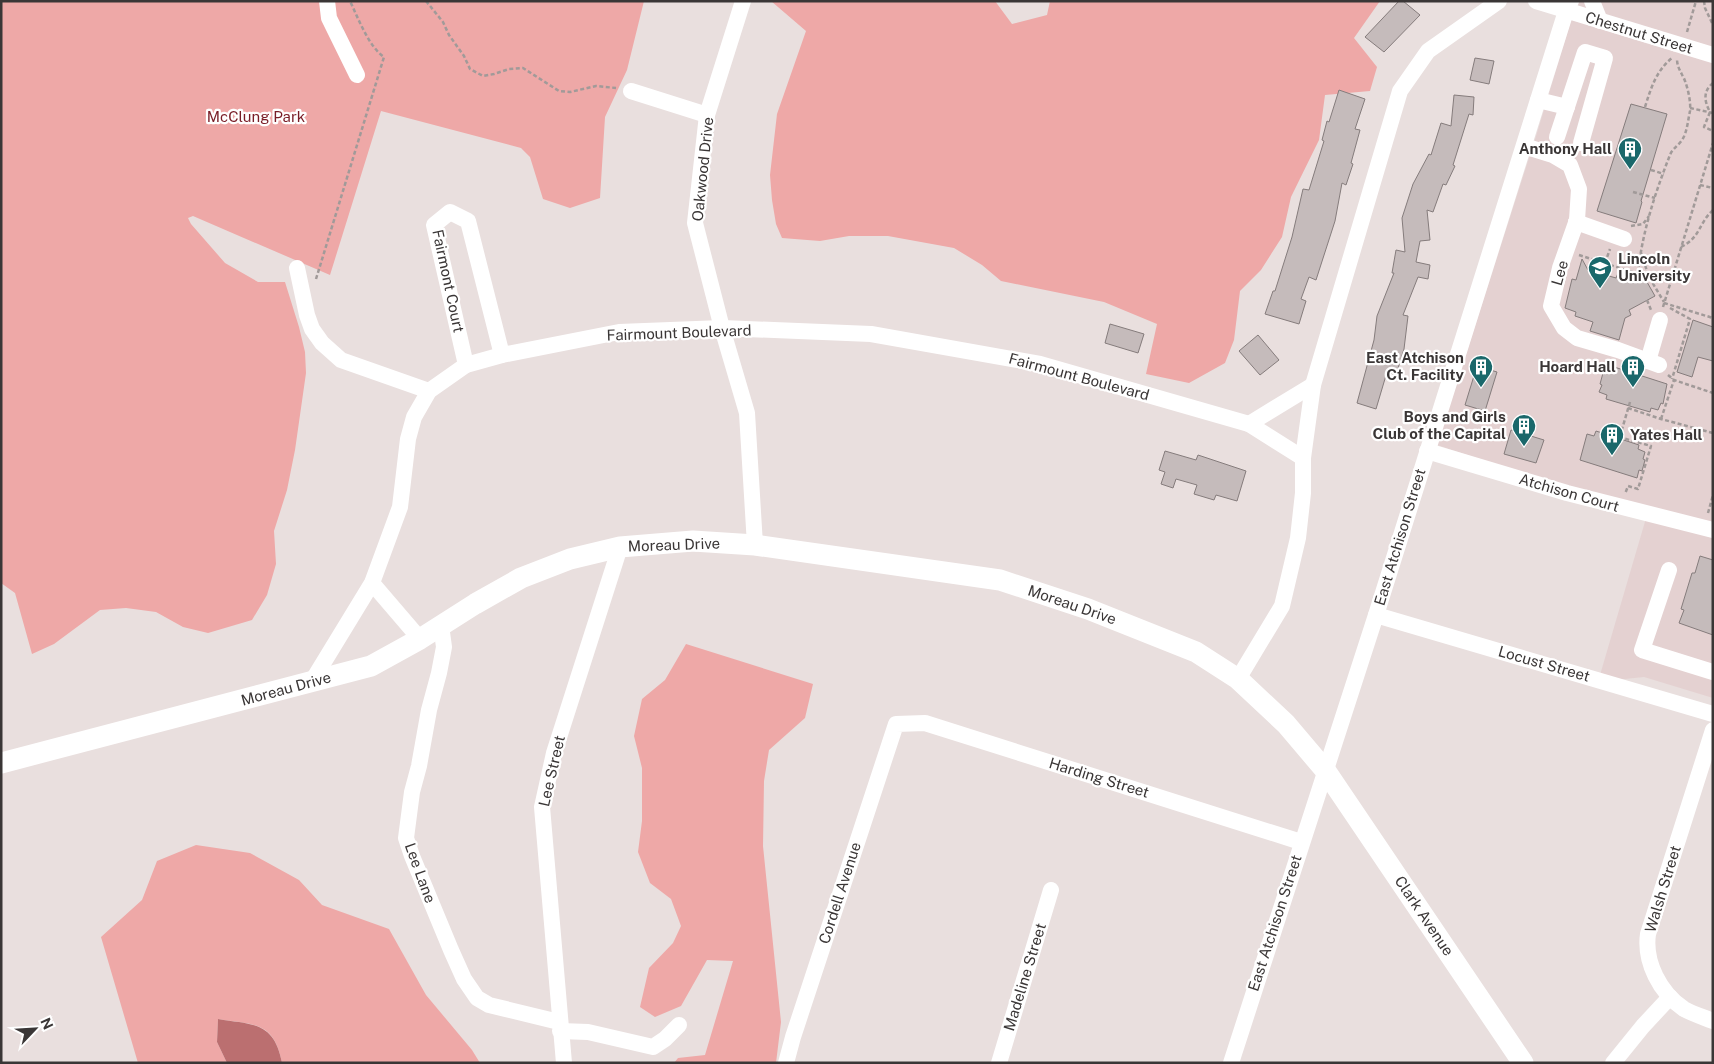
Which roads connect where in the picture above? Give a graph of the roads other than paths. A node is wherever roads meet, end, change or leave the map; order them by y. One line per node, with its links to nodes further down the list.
1 (327, 1): 9 (street)
2 (743, 1): 13 (street, Oakwood Drive)
3 (1499, 1): 24 (street)
4 (1536, 1): 6 (street, Chestnut Street)
5 (1592, 1): 7 (street)
6 (1568, 6): 7 (street, Chestnut Street); 11 (street, East Atchison Street)
7 (1600, 21): 8 (street, Chestnut Street)
8 (1713, 55)
9 (357, 75)
10 (631, 91): 13 (street)
11 (1538, 100): 12 (street); 16 (street, East Atchison Street)
12 (1567, 107): 14 (street); 15 (street)
13 (707, 115): 21 (street, Oakwood Drive)
14 (1557, 137)
15 (1581, 143)
16 (1524, 146): 17 (street, Lee); 27 (street, East Atchison Street)
17 (1576, 222): 18 (street); 20 (street, Lee)
18 (1626, 233)
19 (297, 268): 25 (street)
20 (1660, 320)
21 (722, 328): 22 (street, Fairmount Boulevard); 26 (street, Fairmount Boulevard); 30 (street, Oakwood Drive)
22 (502, 355): 23 (street, Fairmount Boulevard); 23 (street, Fairmont Court)
23 (466, 365): 25 (street, Fairmount Boulevard)
24 (1313, 385): 26 (street); 28 (street)
25 (429, 390): 33 (street, Fairmount Boulevard)
26 (1249, 424): 28 (street, Fairmount Boulevard)
27 (1427, 451): 29 (street, Atchison Court); 34 (street, East Atchison Street)
28 (1303, 458): 38 (street)
29 (1713, 530)
30 (755, 545): 31 (main road, Moreau Drive); 38 (main road, Moreau Drive)
31 (620, 547): 35 (main road, Moreau Drive); 50 (street, Lee Street)
32 (1669, 570): 37 (street)
33 (372, 583): 36 (street); 39 (street, Fairmount Boulevard)
34 (1376, 615): 40 (street, Locust Street); 44 (street, East Atchison Street)
35 (441, 625): 36 (main road, Moreau Drive); 50 (street, Lee Lane)
36 (420, 639): 39 (main road, Moreau Drive)
37 (1713, 672)
38 (1238, 679): 44 (main road, Moreau Drive)
39 (311, 683): 43 (main road, Moreau Drive)
40 (1713, 714)
41 (896, 724): 45 (street, Harding Street); 52 (street, Cordell Avenue)
42 (1713, 730): 47 (street, Walsh Street)
43 (1, 763)
44 (1325, 770): 45 (street, East Atchison Street); 55 (main road, Clark Avenue)
45 (1301, 842): 54 (street, East Atchison Street)
46 (1051, 890): 53 (street, Madeline Street)
47 (1670, 997): 48 (street, Walsh Street); 56 (street)
48 (1713, 1021)
49 (679, 1025): 50 (street, Lee Lane)
50 (560, 1026): 51 (street, Lee Street)
51 (564, 1063)
52 (786, 1063)
53 (999, 1063)
54 (1231, 1063)
55 (1523, 1063)
56 (1613, 1063)

